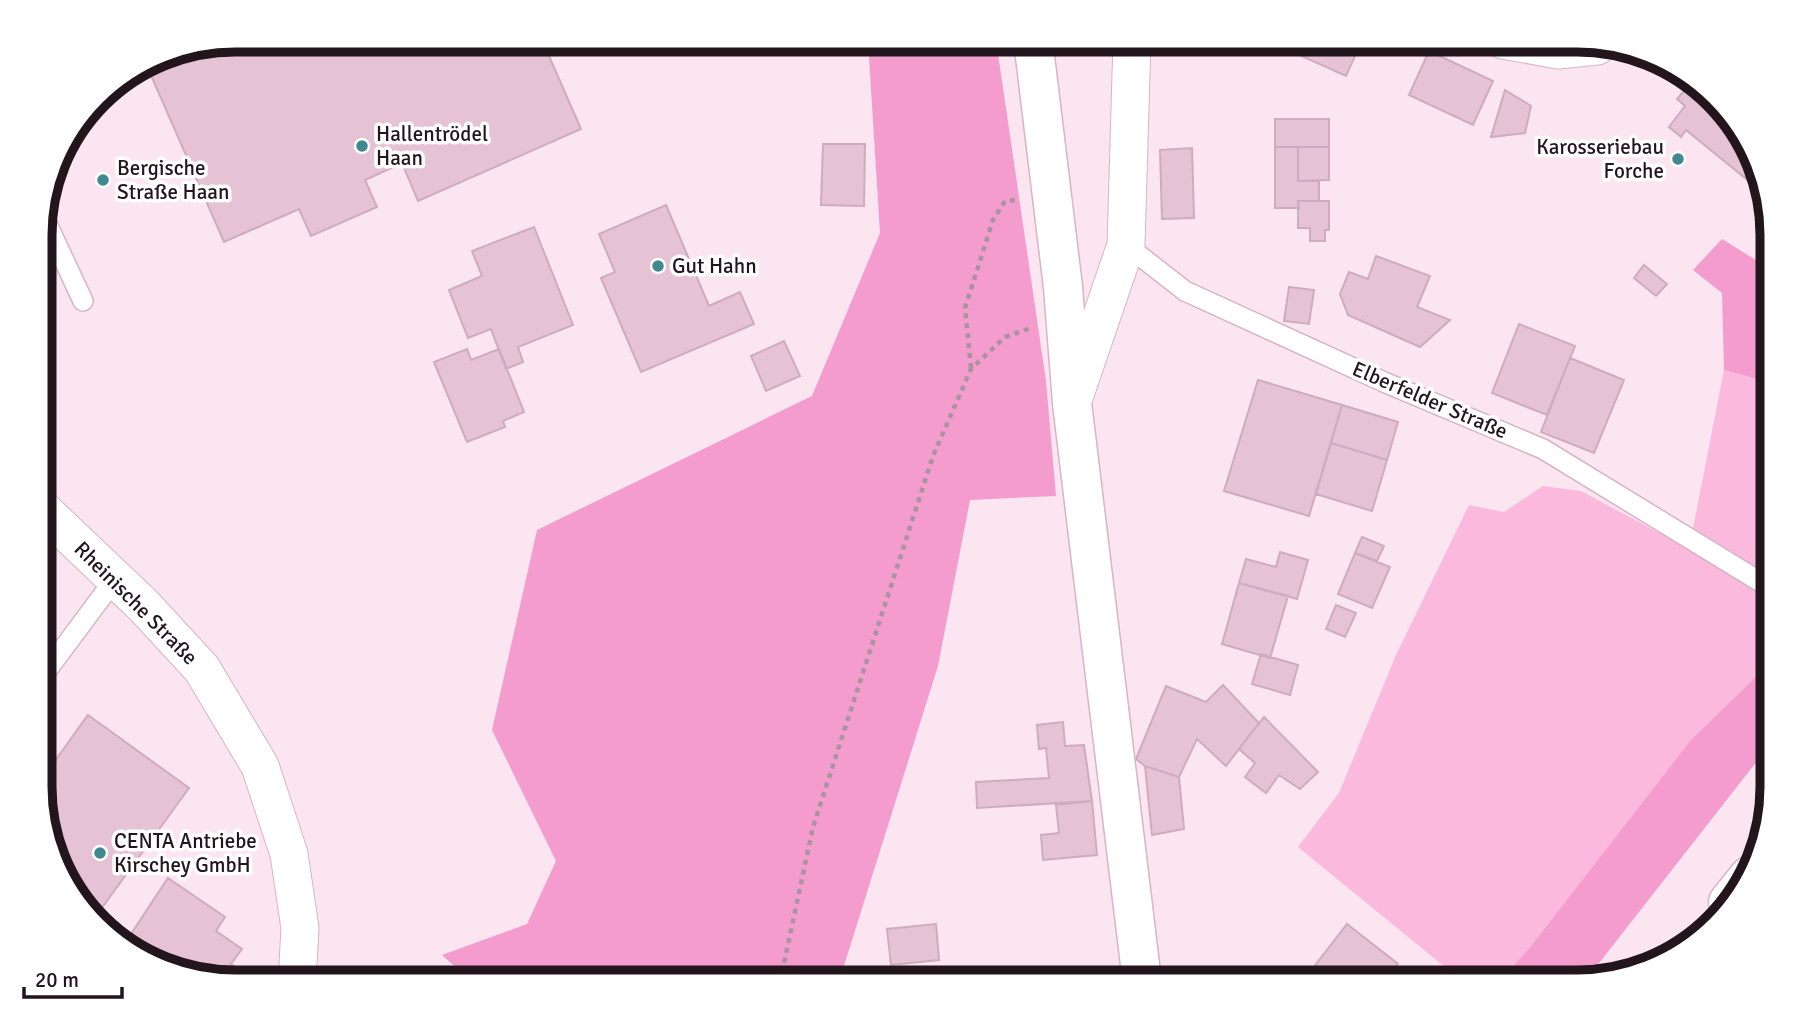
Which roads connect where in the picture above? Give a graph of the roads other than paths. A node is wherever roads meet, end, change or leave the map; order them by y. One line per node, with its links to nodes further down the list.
1 (1034, 52): 6 (main road)
2 (1132, 52): 4 (street)
3 (52, 235): 5 (lane)
4 (1126, 245): 6 (street); 9 (lane, Elberfelder Straße)
5 (83, 301)
6 (1073, 403): 11 (main road)
7 (52, 519): 8 (street, Rheinische Straße)
8 (115, 579): 10 (lane); 12 (street, Rheinische Straße)
9 (1760, 581)
10 (52, 664)
11 (1141, 969)
12 (298, 970)

